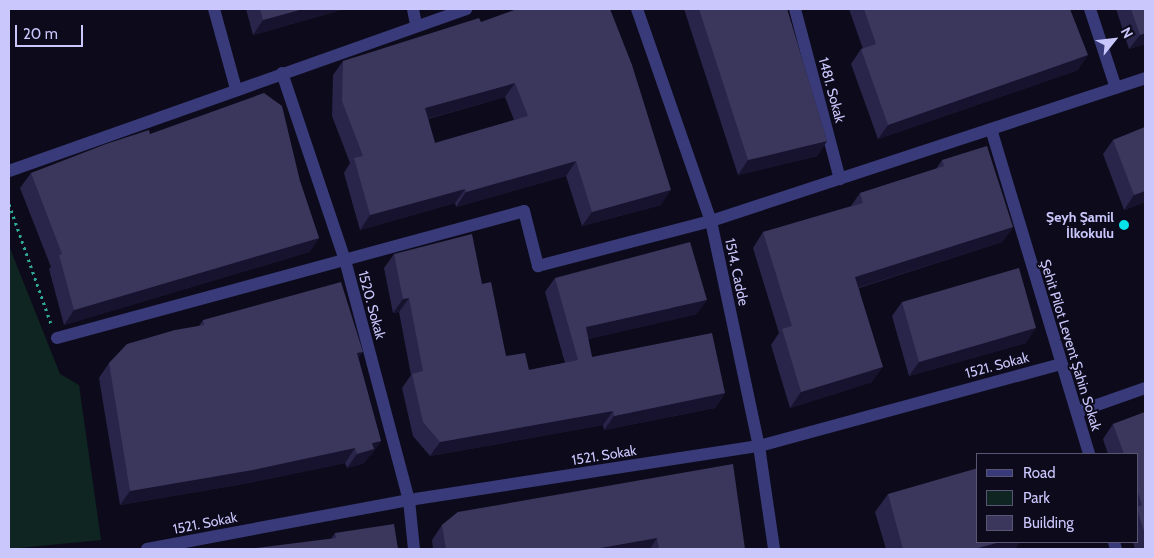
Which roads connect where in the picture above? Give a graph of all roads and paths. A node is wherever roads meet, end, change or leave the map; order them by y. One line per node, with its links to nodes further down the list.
1 (214, 9): 11 (street)
2 (413, 9): 7 (street)
3 (466, 9): 7 (street)
4 (637, 9): 16 (street, 1514. Cadde)
5 (796, 9): 14 (street, 1481. Sokak)
6 (1090, 9): 10 (street)
7 (416, 24): 8 (street)
8 (282, 73): 11 (street); 17 (street, 1520. Sokak)
9 (1145, 78): 10 (street)
10 (1116, 88): 12 (street)
11 (236, 90): 13 (street)
12 (991, 129): 14 (street); 19 (street, Şehit Pilot Levent Şahin Sokak)
13 (9, 171)
14 (840, 179): 16 (street)
15 (9, 204): 18 (path)
16 (711, 221): 17 (street); 22 (street, 1514. Cadde)
17 (345, 260): 18 (street); 24 (street, 1520. Sokak)
18 (57, 338)
19 (1060, 364): 21 (street, Şehit Pilot Levent Şahin Sokak); 22 (street, 1521. Sokak)
20 (1145, 388): 21 (street)
21 (1077, 412): 23 (street, Şehit Pilot Levent Şahin Sokak)
22 (759, 446): 24 (street, 1521. Sokak); 27 (street, 1514. Cadde)
23 (1089, 453)
24 (408, 500): 25 (street, 1521. Sokak); 26 (street, 1520. Sokak)
25 (147, 549)
26 (414, 549)
27 (774, 549)

